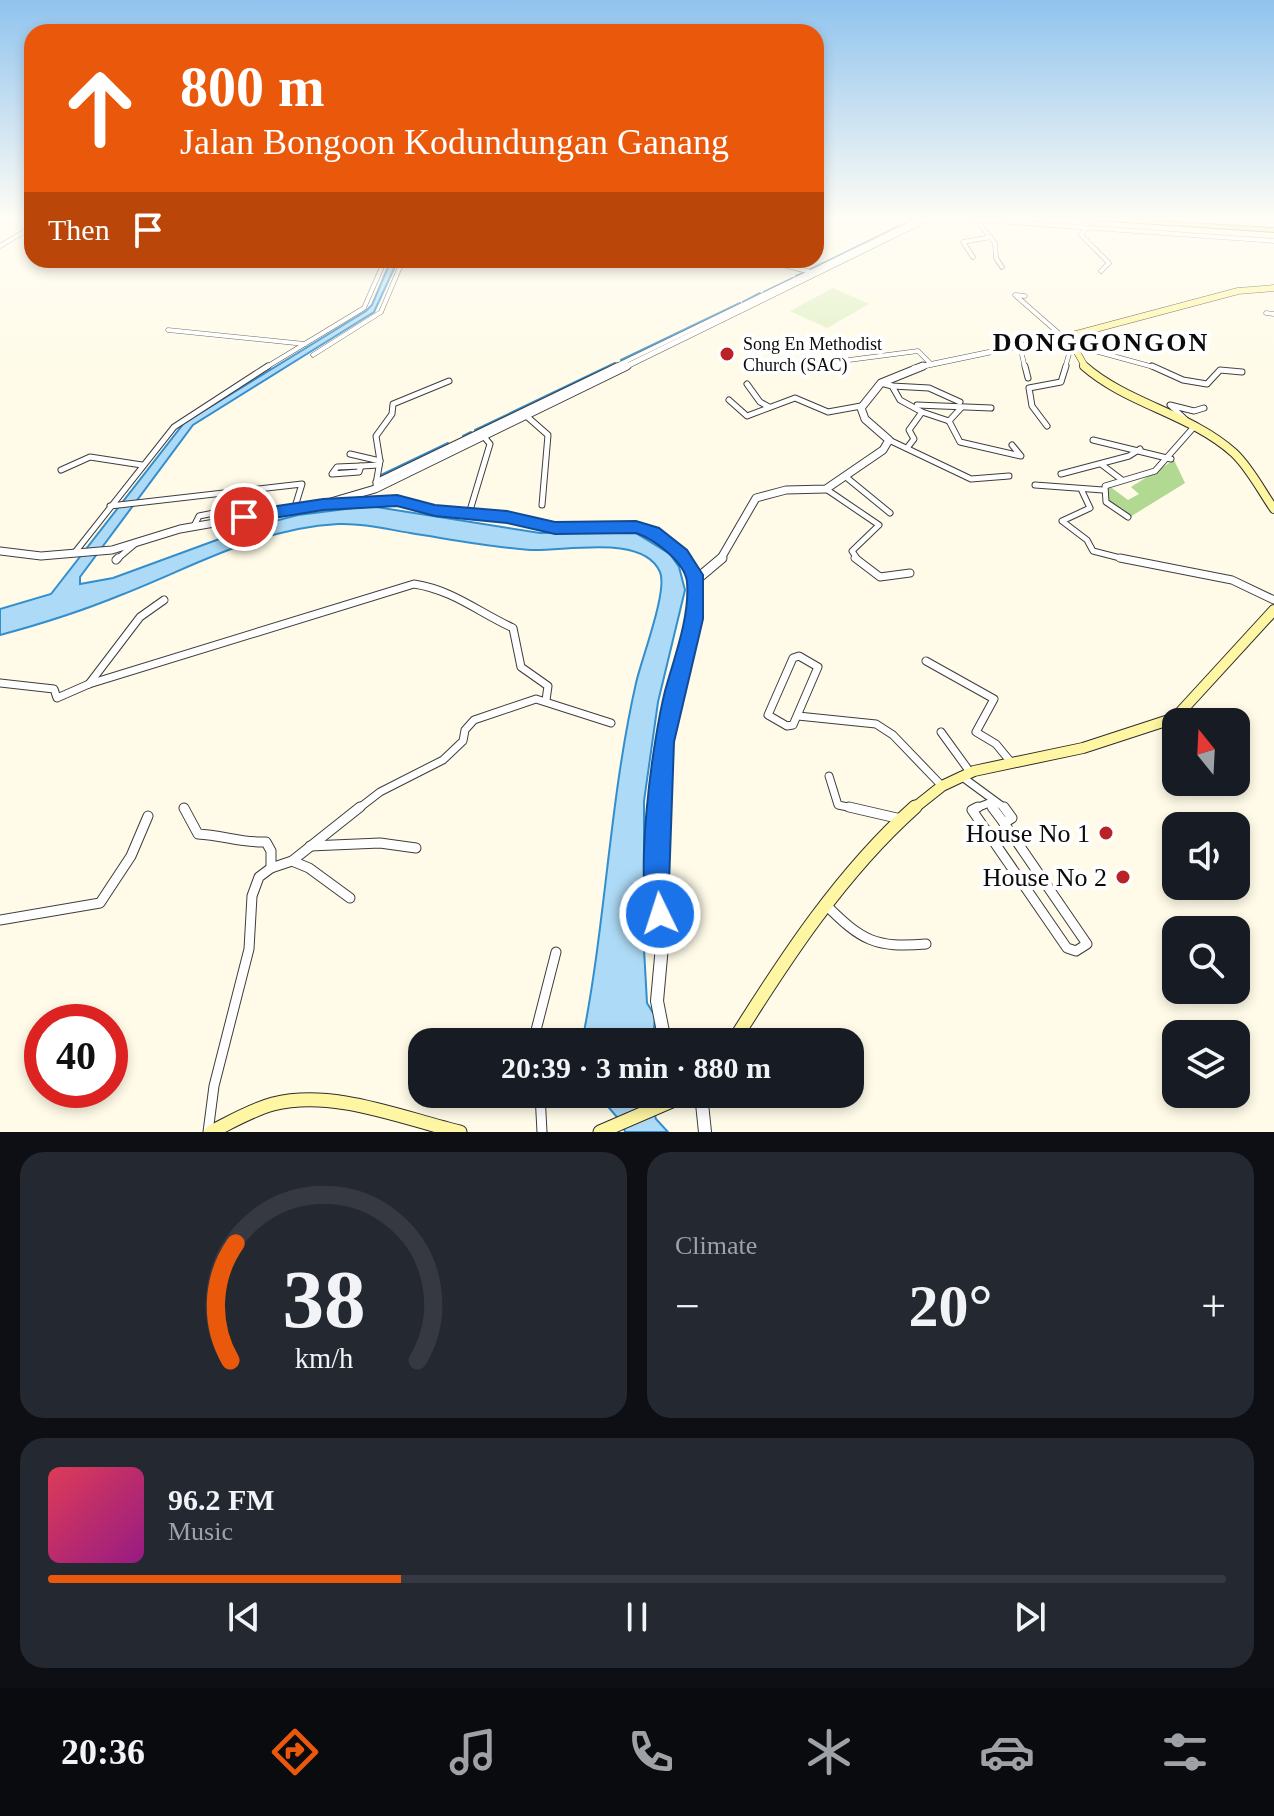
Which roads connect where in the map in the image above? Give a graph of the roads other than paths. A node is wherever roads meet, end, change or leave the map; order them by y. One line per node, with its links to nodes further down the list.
1 (381, 271): 10 (street)
2 (398, 271): 12 (street)
3 (818, 271): 23 (street); 23 (street)
4 (1274, 288): 9 (main road)
5 (1025, 296): 9 (street)
6 (1266, 313): 7 (street)
7 (1274, 314)
8 (168, 330): 10 (street)
9 (1068, 341): 11 (street); 15 (street); 32 (street); 33 (main road)
10 (305, 344): 45 (street)
11 (1020, 346): 14 (street); 16 (street)
12 (313, 355)
13 (826, 363): 14 (street)
14 (930, 363): 18 (street)
15 (1242, 372)
16 (1028, 378)
17 (449, 381): 42 (street)
18 (881, 383): 20 (street); 25 (street)
19 (747, 384): 26 (street)
20 (892, 386): 22 (street); 24 (street)
21 (729, 400): 26 (street)
22 (910, 404): 24 (street); 29 (street)
23 (541, 405): 30 (street)
24 (960, 405): 27 (street); 31 (street)
25 (861, 406): 26 (street); 36 (street)
26 (769, 407)
27 (991, 408)
28 (1204, 408): 33 (street)
29 (922, 412): 31 (street); 38 (street)
30 (523, 414): 34 (street); 58 (street)
31 (949, 421): 37 (street)
32 (1047, 426)
33 (1191, 427): 41 (street); 61 (main road)
34 (482, 433): 51 (street); 60 (street)
35 (1093, 440): 39 (street)
36 (894, 442): 38 (street); 49 (street)
37 (1012, 445)
38 (907, 448): 48 (street)
39 (1140, 449): 41 (street); 44 (street)
40 (350, 454): 42 (street)
41 (1171, 459): 50 (street)
42 (379, 463): 43 (street); 51 (street)
43 (362, 464): 43 (street)
44 (1101, 464): 47 (street); 50 (street)
45 (142, 465): 46 (street); 59 (street)
46 (61, 470)
47 (1061, 474)
48 (1009, 476)
49 (849, 480): 55 (street); 64 (street)
50 (1122, 480): 53 (street)
51 (376, 485): 56 (street); 57 (street)
52 (1035, 485): 54 (street)
53 (1103, 490): 54 (street); 65 (street)
54 (1082, 491): 74 (street)
55 (828, 492): 71 (street); 72 (street)
56 (378, 500): 57 (street); 72 (street)
57 (323, 504): 62 (street)
58 (542, 505)
59 (112, 506): 62 (street); 69 (street)
60 (471, 507)
61 (1274, 509)
62 (294, 510): 66 (street)
63 (224, 511): 66 (street)
64 (890, 513)
65 (1128, 517)
66 (194, 526): 67 (street)
67 (136, 543): 69 (street); 70 (street)
68 (0, 551): 69 (street)
69 (78, 551)
70 (116, 560)
71 (910, 573)
72 (697, 579): 102 (street)
73 (164, 600): 78 (street)
74 (1274, 600)
75 (1274, 610): 83 (main road)
76 (926, 661): 83 (street)
77 (0, 683): 78 (street)
78 (89, 684): 79 (street)
79 (546, 700): 81 (street); 92 (street)
80 (798, 716): 80 (street); 86 (street)
81 (611, 723)
82 (941, 732): 84 (street)
83 (1010, 761): 84 (main road)
84 (968, 773): 86 (main road); 87 (street); 87 (street)
85 (829, 776): 90 (street)
86 (942, 786): 90 (main road)
87 (987, 792): 91 (street)
88 (184, 808): 95 (street)
89 (148, 816): 98 (street)
90 (901, 819): 97 (main road)
91 (1004, 823): 91 (street)
92 (310, 846): 93 (street); 94 (street)
93 (416, 848)
94 (292, 861): 95 (street); 96 (street)
95 (271, 868): 108 (street)
96 (350, 898)
97 (826, 905): 99 (street); 103 (main road)
98 (0, 920)
99 (926, 944)
100 (556, 952): 101 (street)
101 (537, 1028)
102 (662, 1028)
103 (742, 1028)
104 (541, 1108): 110 (street)
105 (656, 1108): 107 (main road)
106 (702, 1108): 111 (street)
107 (605, 1130)
108 (209, 1132): 109 (main road)
109 (460, 1132)
110 (542, 1132)
111 (705, 1132)

